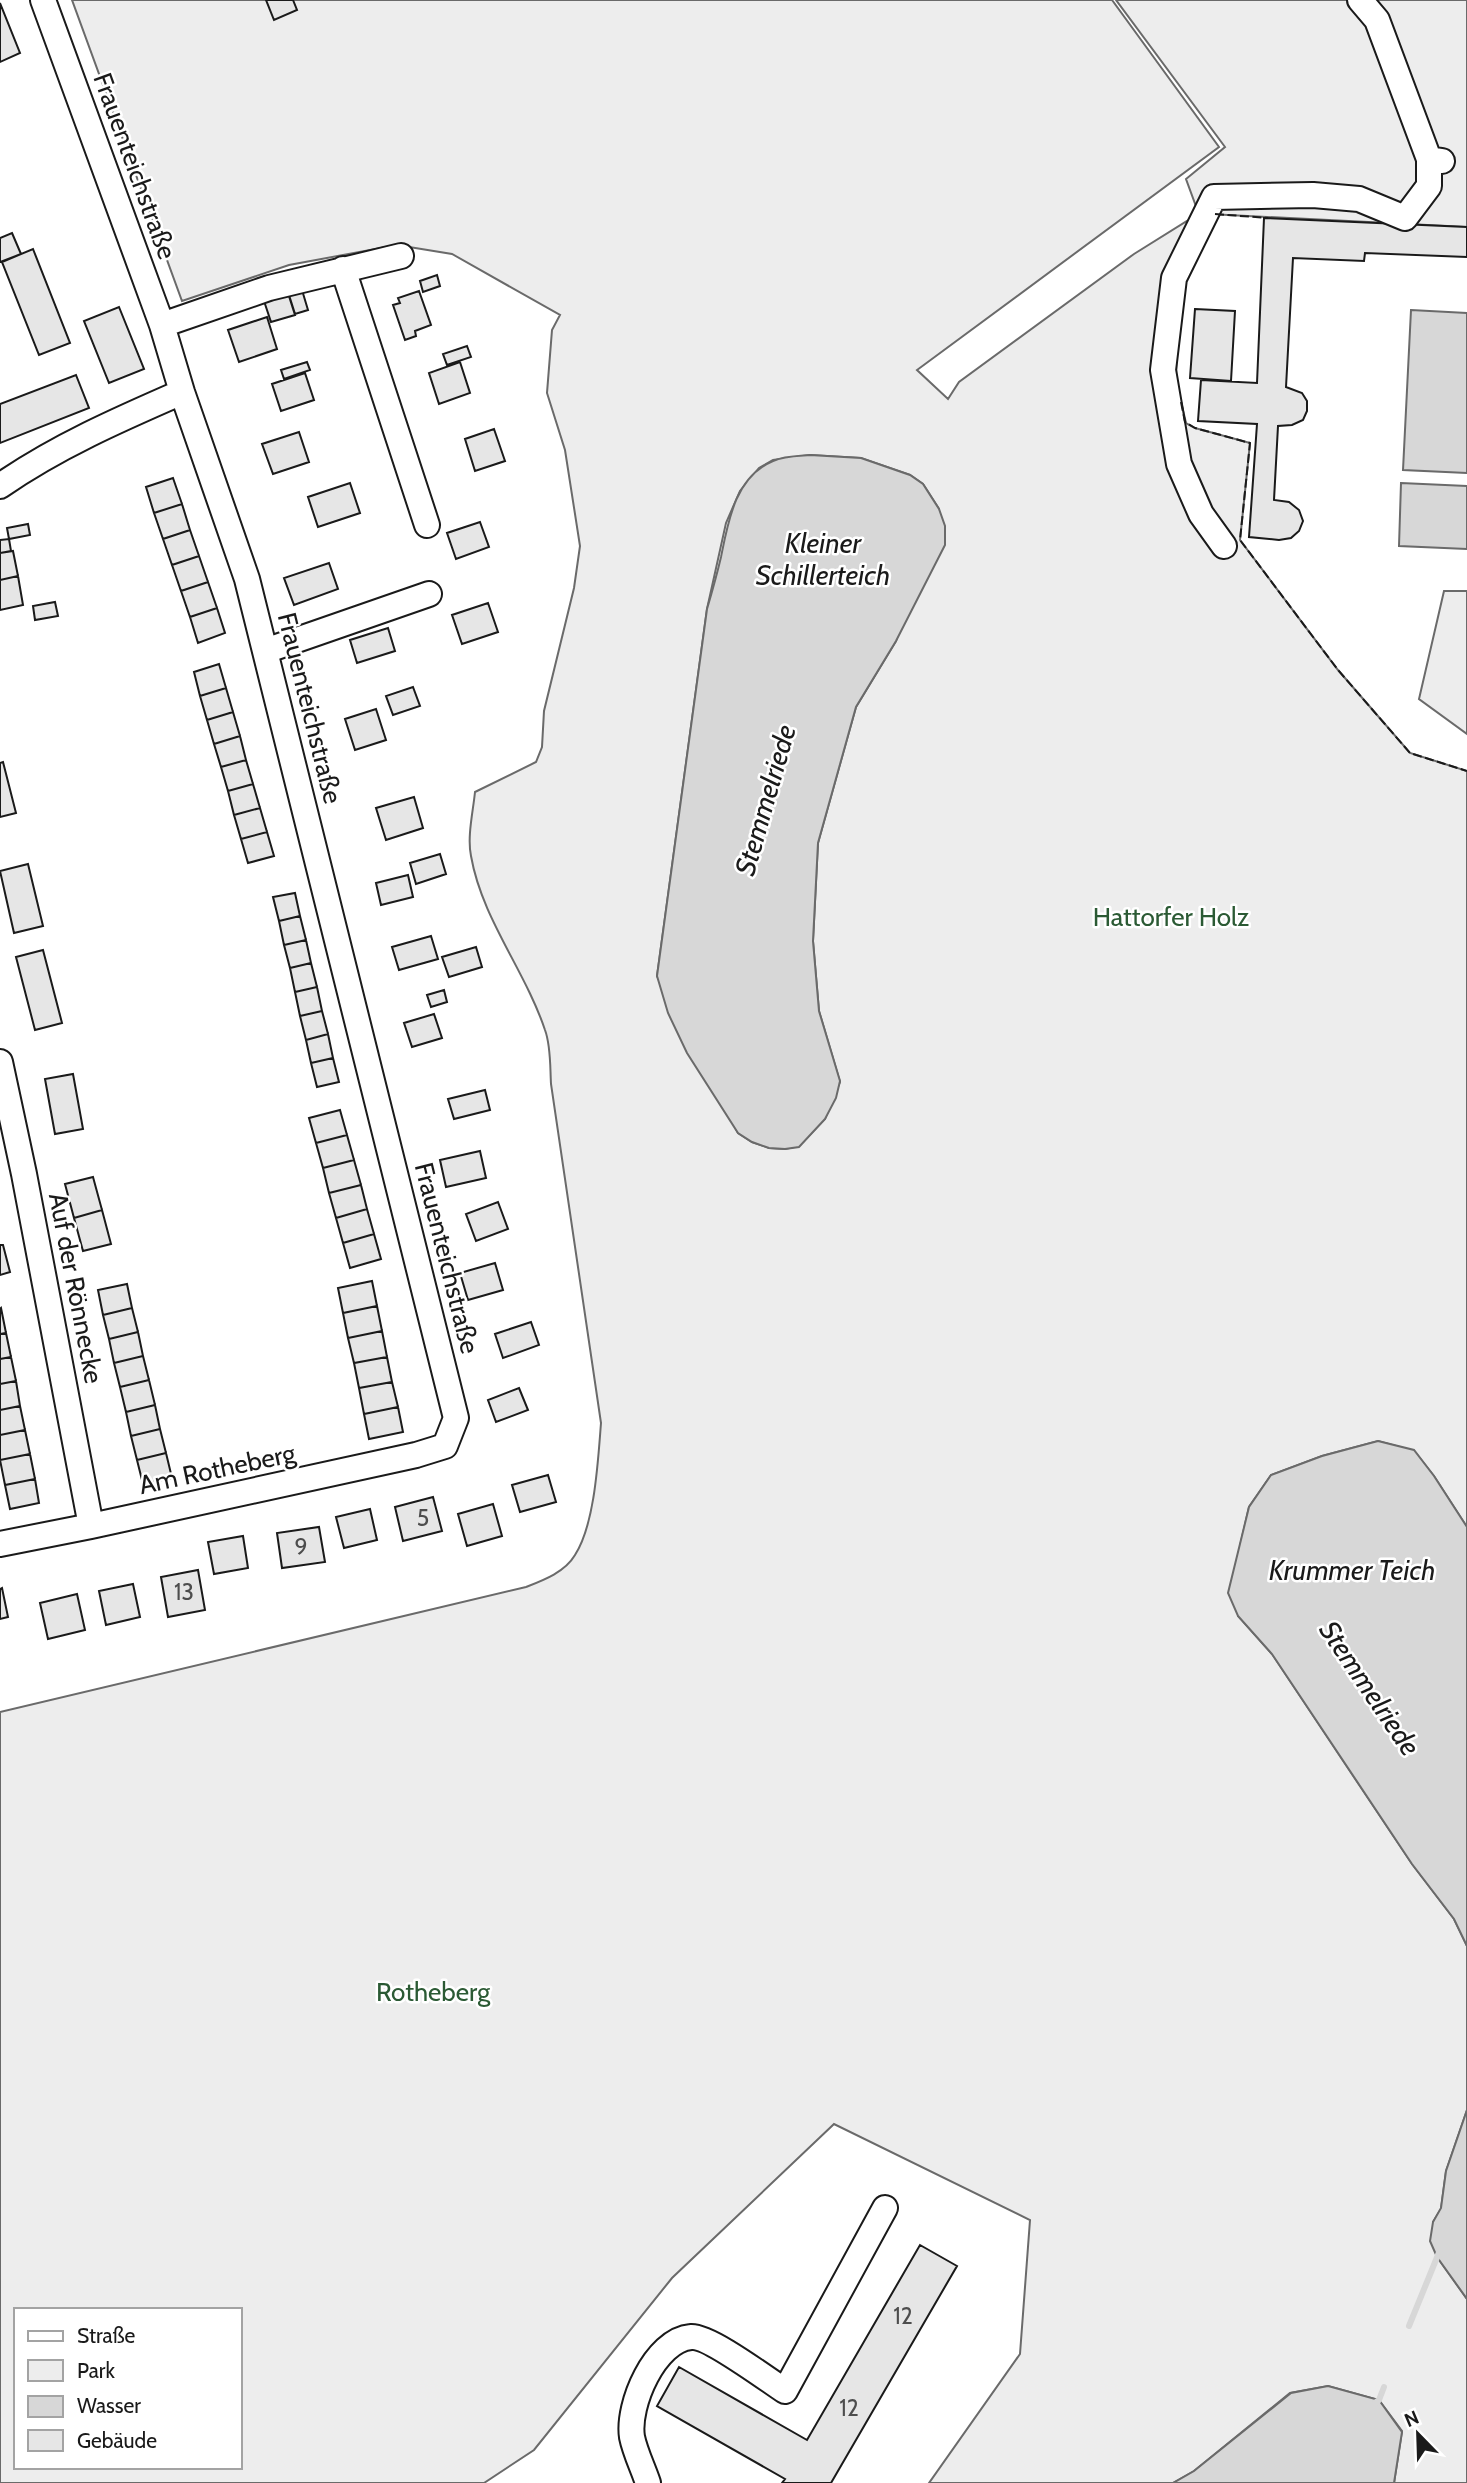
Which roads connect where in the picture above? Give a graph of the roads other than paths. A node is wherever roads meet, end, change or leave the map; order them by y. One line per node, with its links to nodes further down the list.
1 (43, 0): 5 (street, Frauenteichstraße)
2 (1360, 0): 9 (street)
3 (401, 256): 4 (street)
4 (343, 269): 5 (street); 8 (street)
5 (162, 324): 6 (street, Frauenteichstraße)
6 (182, 392): 7 (street); 11 (street, Frauenteichstraße)
7 (0, 486)
8 (427, 525)
9 (1224, 546)
10 (429, 594): 11 (street)
11 (265, 651): 13 (street, Frauenteichstraße)
12 (0, 1062): 14 (street, Auf der Rönnecke)
13 (444, 1446): 14 (street, Am Rotheberg)
14 (91, 1526): 15 (street, Am Rotheberg)
15 (0, 1544)
16 (885, 2208): 17 (street)
17 (648, 2483)

